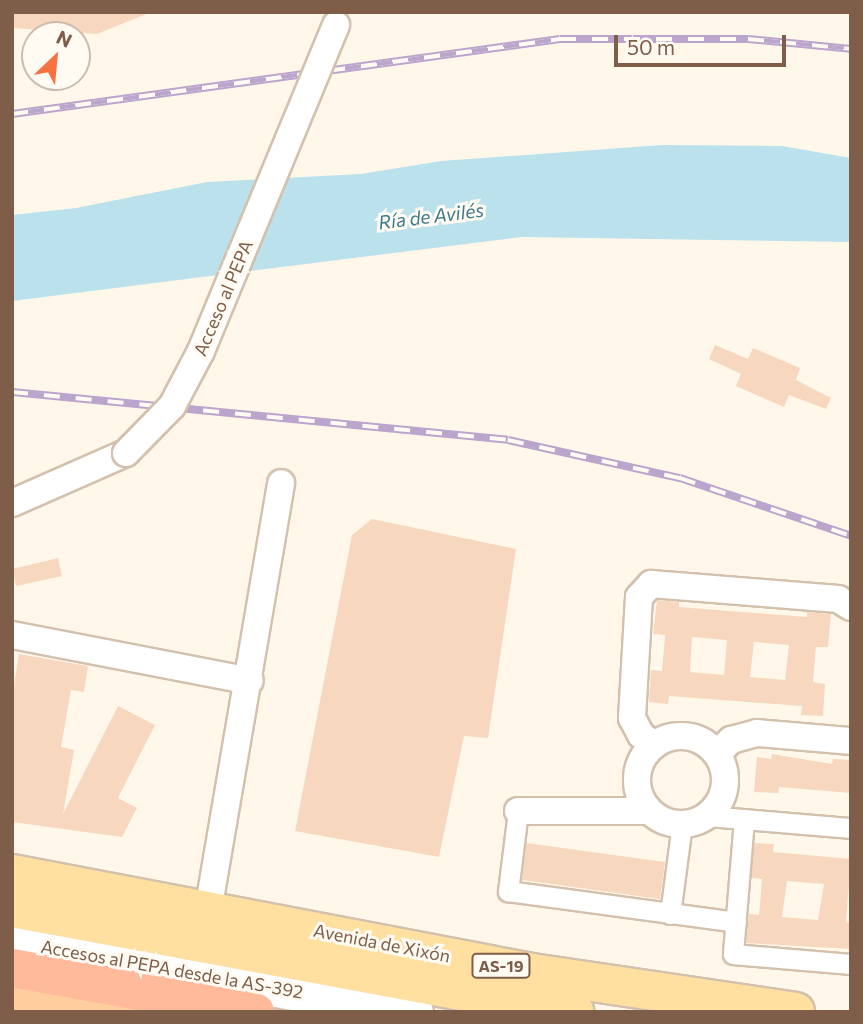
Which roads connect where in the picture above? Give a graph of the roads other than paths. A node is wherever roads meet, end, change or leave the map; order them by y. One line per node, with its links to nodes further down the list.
1 (339, 19): 3 (street, Acceso al PEPA, bridge)
2 (281, 483): 6 (street)
3 (12, 503)
4 (851, 607): 8 (street)
5 (12, 635): 6 (street)
6 (250, 681): 18 (street)
7 (851, 741): 9 (street)
8 (654, 745): 9 (street); 11 (street)
9 (717, 754): 12 (street)
10 (518, 811): 11 (street); 19 (street)
11 (649, 811): 14 (street)
12 (708, 816): 13 (street); 14 (street)
13 (744, 819): 15 (street); 20 (street)
14 (682, 824): 19 (street)
15 (851, 828)
16 (12, 874): 18 (main road, Avenida de Xixón / AS-19)
17 (12, 908): 30 (main road, Avenida de Xixón / AS-19)
18 (208, 911): 31 (main road, Avenida de Xixón / AS-19)
19 (670, 914): 20 (street)
20 (736, 922): 22 (street)
21 (12, 942): 26 (main road, Accesos al PEPA desde la AS-392)
22 (851, 964)
23 (12, 968): 24 (highway)
24 (72, 977): 26 (main road, Accesos al PEPA desde la AS-392); 28 (highway)
25 (12, 996): 27 (highway)
26 (329, 1003): 29 (main road, Accesos al PEPA desde la AS-392)
27 (161, 1012)
28 (256, 1012)
29 (414, 1012)
30 (574, 1012)
31 (795, 1012)

